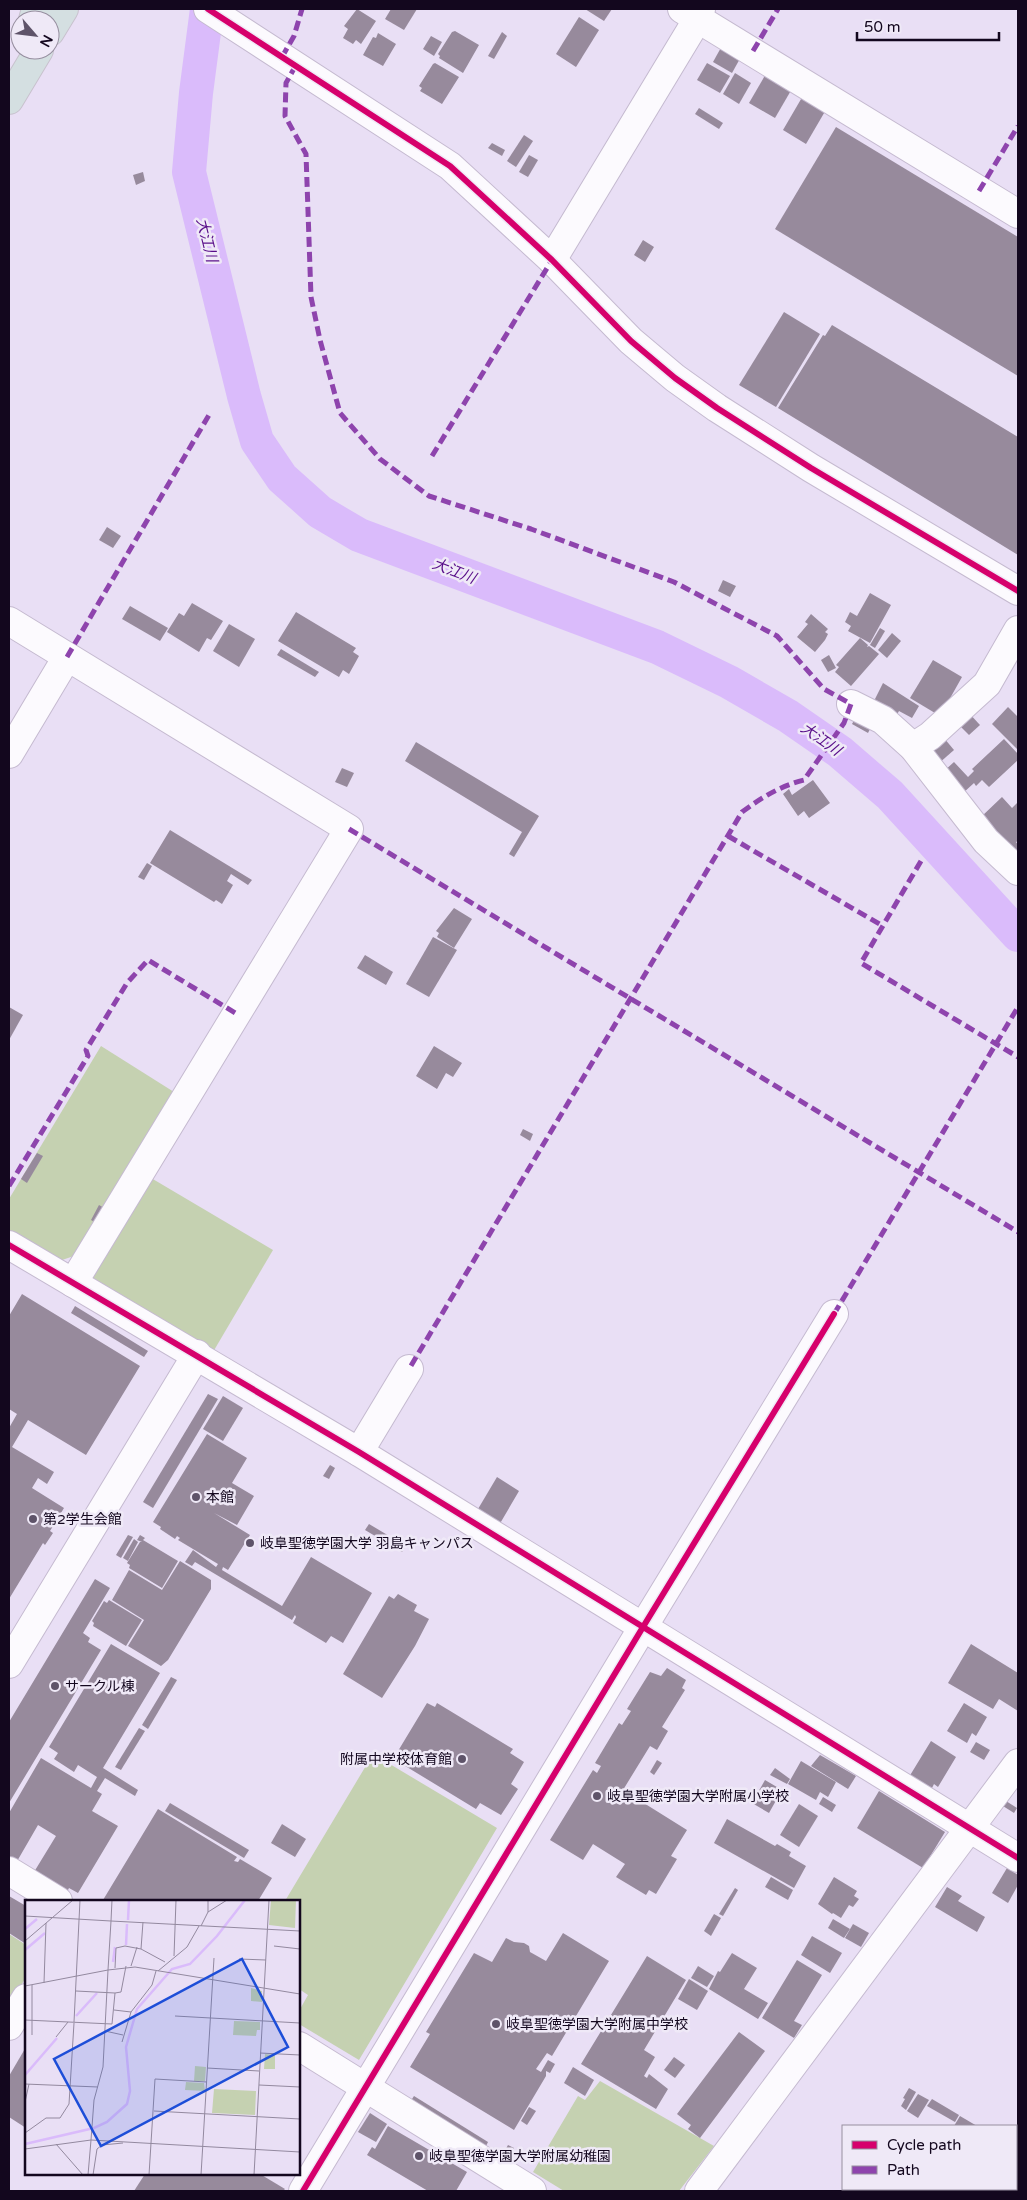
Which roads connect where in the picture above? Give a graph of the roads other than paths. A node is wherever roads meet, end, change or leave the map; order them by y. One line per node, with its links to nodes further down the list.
1 (208, 9): 8 (street)
2 (693, 12): 7 (street); 8 (street)
3 (21, 60): 5 (main road)
4 (33, 60): 6 (main road)
5 (9, 95)
6 (9, 100)
7 (1018, 214)
8 (552, 260): 9 (street)
9 (1018, 591)
10 (9, 622): 12 (street)
11 (1018, 630): 14 (street)
12 (67, 657): 15 (street); 18 (street)
13 (851, 704): 14 (street)
14 (913, 747): 16 (street)
15 (9, 754)
16 (1018, 871)
17 (9, 1245): 18 (street)
18 (73, 1283): 20 (street)
19 (834, 1314): 23 (street)
20 (197, 1354): 22 (street); 24 (street)
21 (409, 1368): 22 (street)
22 (359, 1452): 23 (street)
23 (642, 1627): 26 (street); 33 (street)
24 (9, 1664)
25 (1018, 1763): 26 (street)
26 (969, 1827): 27 (street); 36 (street)
27 (1018, 1858)
28 (9, 1872): 29 (street)
29 (56, 1900)
30 (25, 2000): 31 (street)
31 (9, 2026)
32 (300, 2047): 33 (street)
33 (366, 2087): 34 (street); 35 (street)
34 (303, 2191)
35 (532, 2191)
36 (699, 2191)

